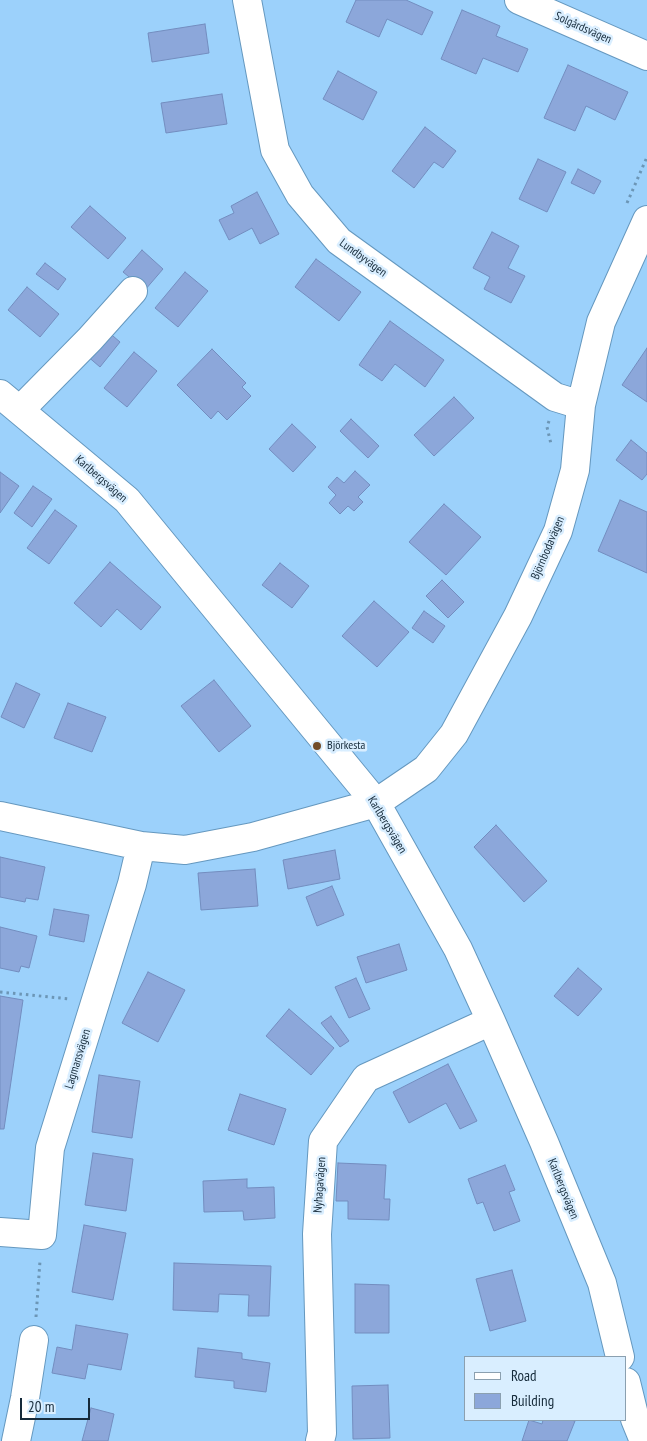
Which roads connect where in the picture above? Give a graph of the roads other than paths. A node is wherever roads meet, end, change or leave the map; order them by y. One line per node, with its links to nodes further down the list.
1 (247, 0): 7 (street, Lundbyvägen)
2 (519, 0): 3 (street, Solgårdsvägen)
3 (647, 56)
4 (636, 215): 7 (street, Björnbodavägen)
5 (133, 292): 6 (street)
6 (10, 402): 8 (street, Karlbergsvägen)
7 (581, 405): 8 (street, Björnbodavägen)
8 (376, 803): 10 (street); 11 (street, Karlbergsvägen)
9 (0, 816): 10 (street)
10 (142, 846): 12 (street, Lagmansvägen)
11 (491, 1021): 14 (street, Karlbergsvägen); 17 (street, Nyhagavägen)
12 (0, 1232)
13 (34, 1340): 16 (street)
14 (620, 1356)
15 (627, 1386): 18 (street)
16 (16, 1441)
17 (320, 1441)
18 (644, 1441)

